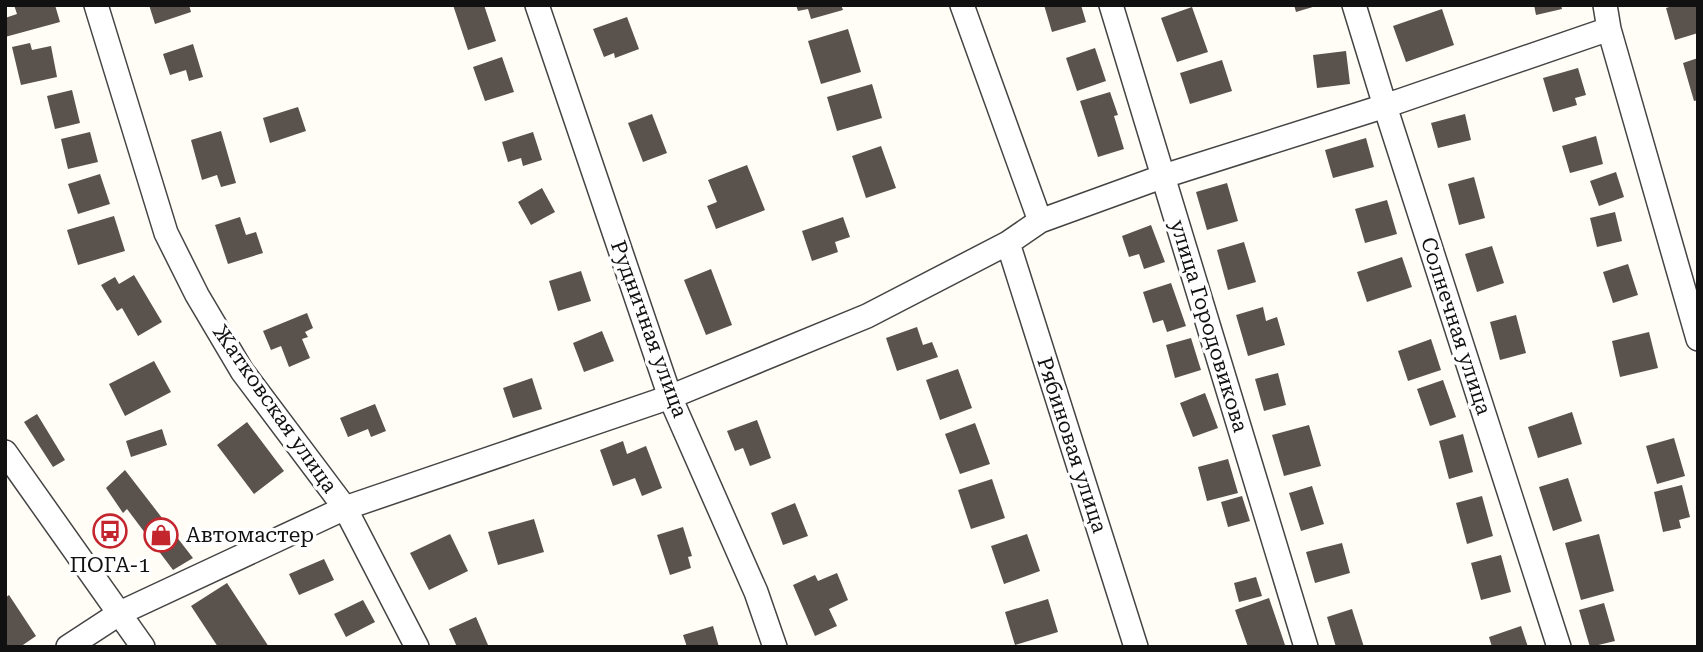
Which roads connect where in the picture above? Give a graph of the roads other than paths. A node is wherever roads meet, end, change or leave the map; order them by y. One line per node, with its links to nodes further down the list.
1 (96, 5): 15 (street, Жатковская улица)
2 (537, 5): 13 (street, Рудничная улица)
3 (962, 5): 10 (street)
4 (1111, 5): 9 (street, улица Городовикова)
5 (1354, 5): 8 (street, Солнечная улица)
6 (1605, 5): 7 (street)
7 (1609, 29): 8 (street); 12 (street)
8 (1385, 106): 9 (street); 23 (street, Солнечная улица)
9 (1164, 176): 10 (street); 22 (street, улица Городовикова)
10 (1040, 221): 11 (street)
11 (1008, 243): 13 (street); 21 (street, Рябиновая улица)
12 (1698, 340)
13 (670, 397): 15 (street); 20 (street, Рудничная улица)
14 (5, 453): 16 (street)
15 (345, 508): 16 (street); 19 (street, Жатковская улица)
16 (120, 613): 17 (street); 18 (street)
17 (68, 647)
18 (143, 647)
19 (417, 647)
20 (775, 647)
21 (1136, 647)
22 (1306, 647)
23 (1559, 647)

